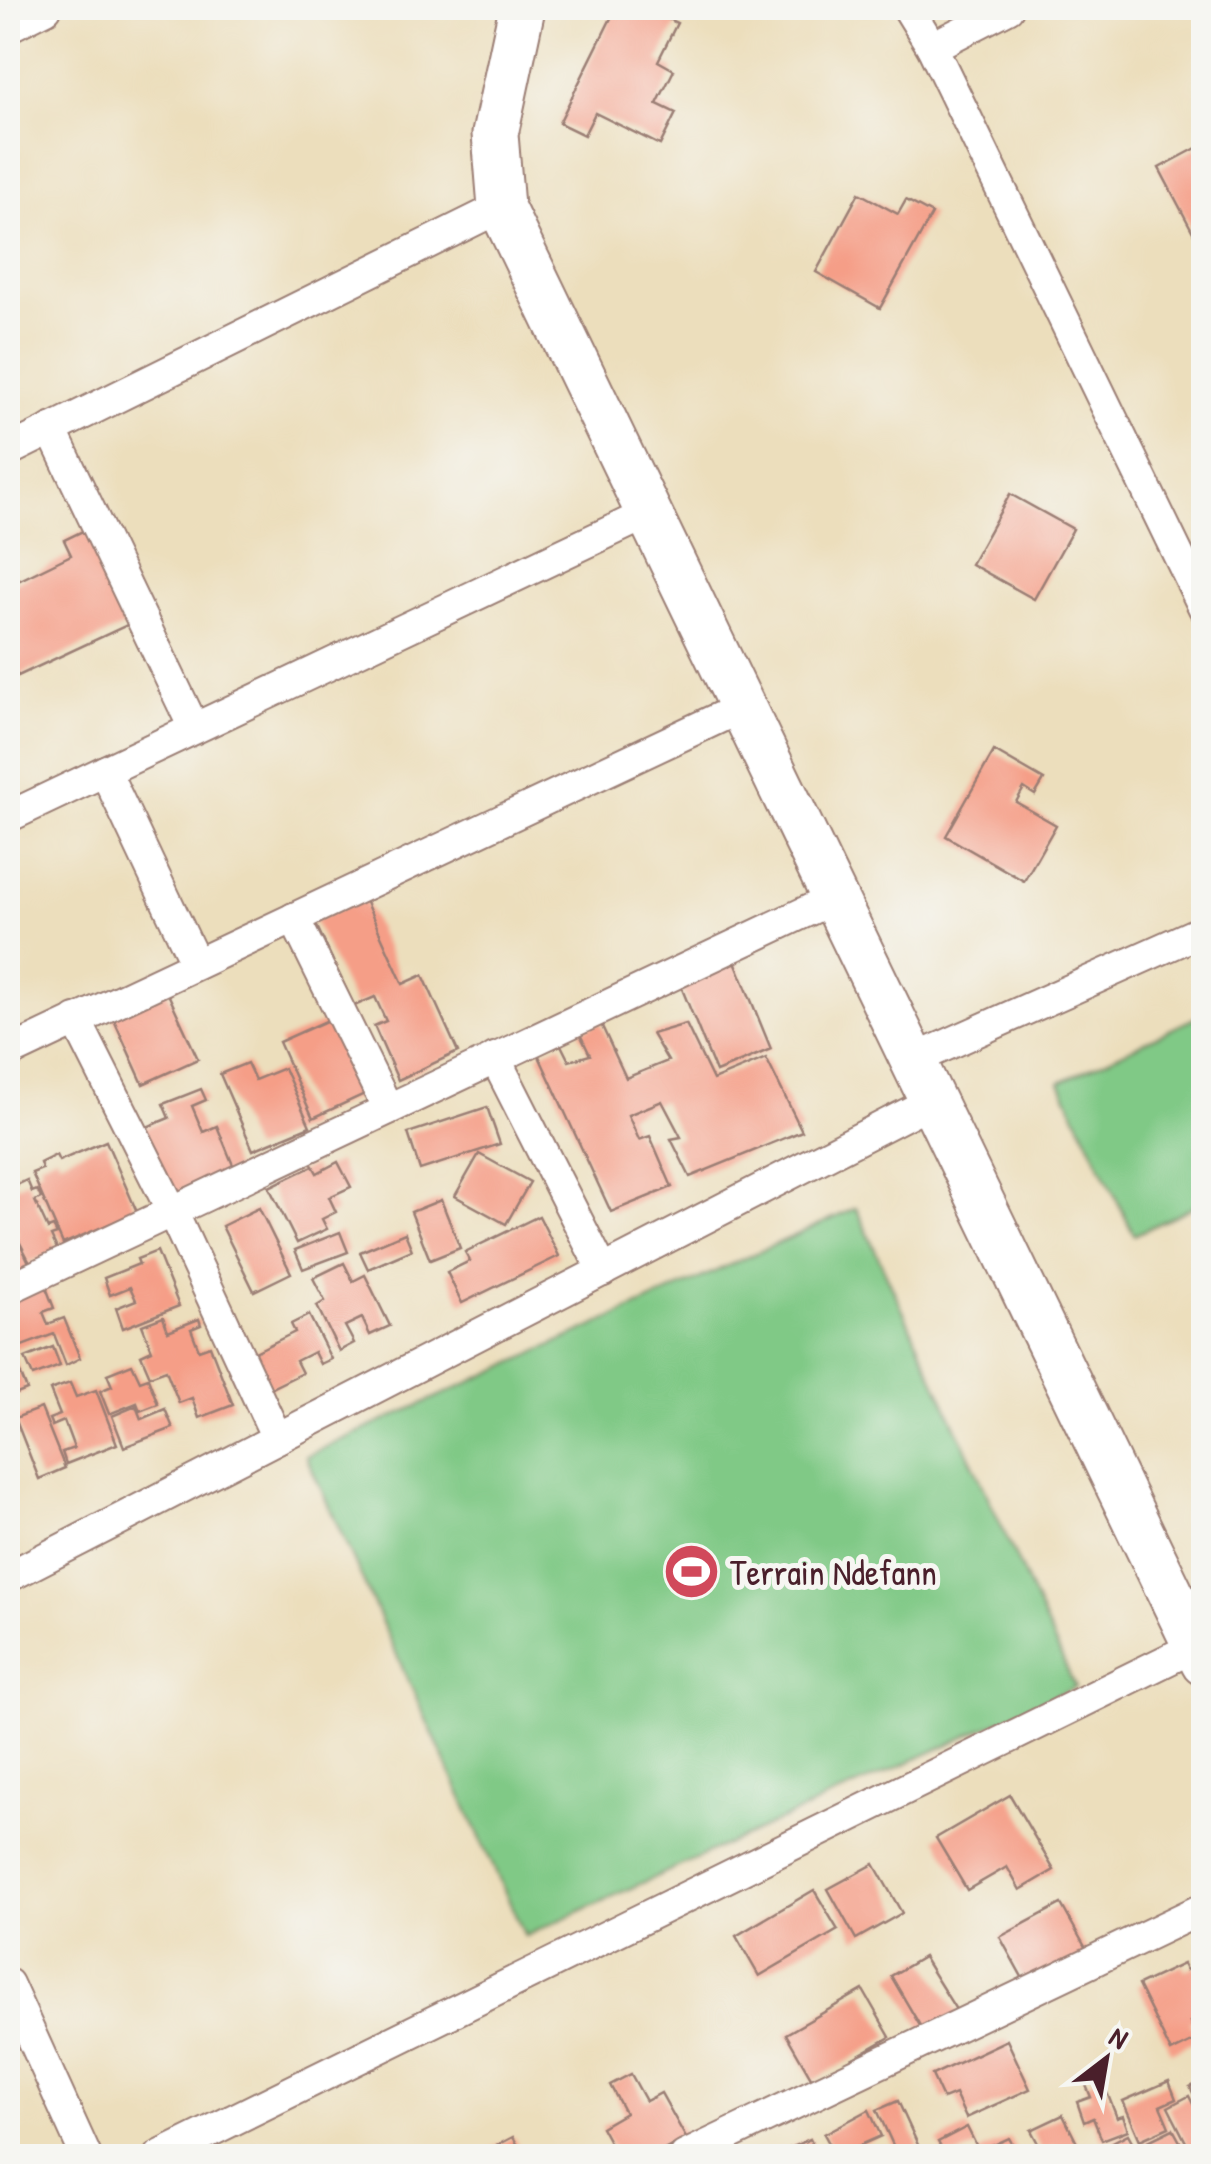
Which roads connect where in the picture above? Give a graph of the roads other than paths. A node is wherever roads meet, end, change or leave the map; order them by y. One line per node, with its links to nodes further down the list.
1 (522, 8): 5 (main road)
2 (908, 8): 4 (street)
3 (1008, 8): 4 (street)
4 (932, 47): 9 (street)
5 (502, 208): 6 (street); 8 (main road)
6 (52, 429): 7 (street); 11 (street)
7 (8, 451)
8 (649, 513): 10 (main road); 11 (street)
9 (1204, 608)
10 (742, 707): 14 (main road); 15 (street)
11 (194, 728): 12 (street)
12 (105, 771): 13 (street); 17 (street)
13 (8, 817)
14 (835, 898): 20 (street); 21 (main road)
15 (294, 918): 17 (street); 23 (street)
16 (1204, 930): 21 (street)
17 (196, 964): 18 (street)
18 (76, 1020): 19 (street); 24 (street)
19 (8, 1052)
20 (495, 1058): 23 (street); 25 (street)
21 (913, 1060): 22 (main road)
22 (932, 1101): 25 (street); 29 (main road)
23 (388, 1109): 24 (street)
24 (172, 1212): 26 (street); 27 (street)
25 (602, 1270): 27 (street)
26 (8, 1289)
27 (276, 1438): 28 (street)
28 (8, 1577)
29 (1201, 1650): 33 (street)
30 (1204, 1908): 34 (street)
31 (8, 1984): 32 (street)
32 (86, 2156)
33 (160, 2156)
34 (685, 2156)

